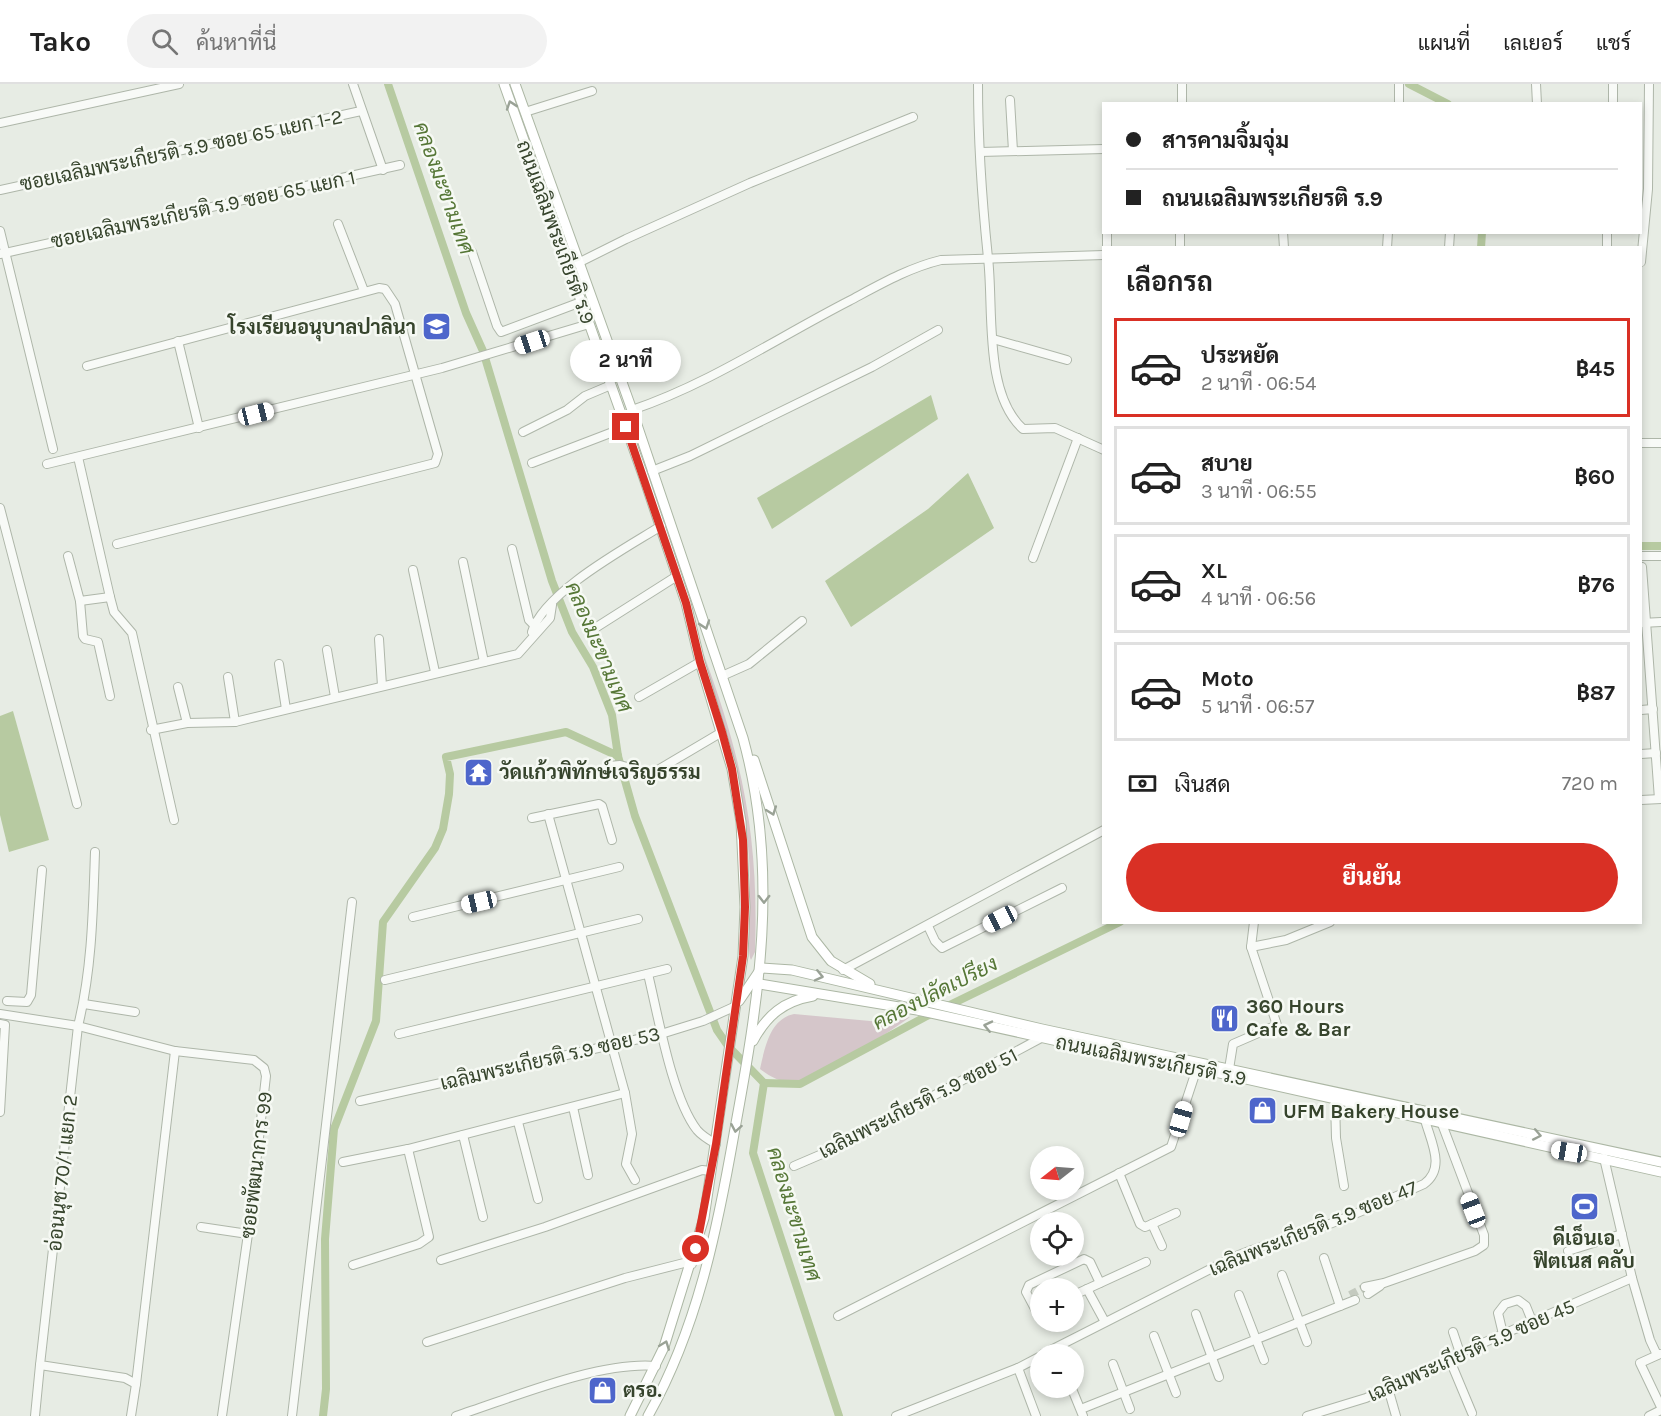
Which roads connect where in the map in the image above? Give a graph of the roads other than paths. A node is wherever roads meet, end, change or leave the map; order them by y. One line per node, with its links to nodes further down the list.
1 (179, 84): 21 (street)
2 (353, 84): 17 (street)
3 (504, 84): 37 (main road, ถนนเฉลิมพระเกียรติ ร.9, one-way to 3)
4 (515, 84): 18 (main road, ถนนเฉลิมพระเกียรติ ร.9)
5 (978, 84): 24 (street)
6 (1182, 84): 13 (street)
7 (1399, 84): 14 (street)
8 (1536, 84): 15 (street)
9 (1613, 84): 16 (street)
10 (1649, 84): 20 (street)
11 (592, 91): 18 (street)
12 (1010, 100): 23 (street)
13 (1182, 102)
14 (1399, 102)
15 (1537, 102)
16 (1613, 102)
17 (362, 111): 26 (street); 27 (street, ซอยเฉลิมพระเกียรติ ร.9 ซอย 65 แยก 1-2)
18 (525, 112): 35 (main road, ถนนเฉลิมพระเกียรติ ร.9)
19 (913, 117): 35 (street)
20 (1645, 120): 31 (street)
21 (0, 123)
22 (1102, 149): 23 (street)
23 (1013, 151): 24 (street)
24 (980, 152): 34 (street)
25 (400, 165): 26 (street, ซอยเฉลิมพระเกียรติ ร.9 ซอย 65 แยก 1)
26 (383, 170): 32 (street, ซอยเฉลิมพระเกียรติ ร.9 ซอย 65 แยก 1)
27 (0, 190)
28 (338, 224): 36 (street)
29 (0, 231): 32 (street)
30 (472, 252): 37 (street)
31 (1642, 252)
32 (3, 253): 54 (street)
33 (1102, 255): 34 (street)
34 (988, 258): 40 (street); 46 (street)
35 (578, 263): 46 (main road, ถนนเฉลิมพระเกียรติ ร.9)
36 (364, 291): 41 (street); 44 (street)
37 (581, 302): 38 (main road, ถนนเฉลิมพระเกียรติ ร.9)
38 (589, 324): 44 (street); 45 (main road, ถนนเฉลิมพระเกียรติ ร.9)
39 (938, 330): 59 (street)
40 (993, 339): 42 (street); 51 (street)
41 (178, 341): 43 (street); 49 (street)
42 (1067, 360)
43 (87, 366)
44 (414, 374): 49 (street); 62 (street)
45 (611, 385): 47 (main road, ถนนเฉลิมพระเกียรติ ร.9); 50 (street)
46 (632, 410): 47 (main road); 59 (main road, ถนนเฉลิมพระเกียรติ ร.9)
47 (622, 414): 48 (main road, ถนนเฉลิมพระเกียรติ ร.9)
48 (626, 427): 57 (street); 61 (main road, ถนนเฉลิมพระเกียรติ ร.9)
49 (199, 428): 56 (street)
50 (523, 432)
51 (1078, 438): 55 (street); 67 (street)
52 (1642, 443): 53 (street)
53 (1661, 443)
54 (54, 449)
55 (1102, 449)
56 (78, 457): 58 (street); 73 (street)
57 (532, 463)
58 (47, 464)
59 (652, 471): 87 (main road, ถนนเฉลิมพระเกียรติ ร.9, one-way to 87)
60 (0, 508): 107 (street)
61 (661, 526): 71 (main road, ถนนเฉลิมพระเกียรติ ร.9); 78 (street)
62 (117, 544)
63 (512, 549): 78 (street)
64 (68, 556): 74 (street)
65 (1642, 556): 66 (street)
66 (1661, 556)
67 (1033, 558)
68 (463, 562): 82 (street)
69 (1642, 567): 72 (street)
70 (413, 570): 86 (street)
71 (677, 576): 79 (street); 83 (main road, ถนนเฉลิมพระเกียรติ ร.9)
72 (1642, 578): 77 (street)
73 (110, 597): 74 (street); 99 (street)
74 (80, 601): 91 (street)
75 (802, 621): 87 (street)
76 (1661, 622): 77 (street)
77 (1644, 623): 85 (street)
78 (536, 627): 82 (street)
79 (591, 630)
80 (380, 639): 89 (street)
81 (327, 650): 93 (street)
82 (484, 662): 86 (street)
83 (700, 662): 92 (street); 100 (main road, ถนนเฉลิมพระเกียรติ ร.9)
84 (279, 664): 95 (street)
85 (1645, 666): 94 (street)
86 (435, 672): 89 (street)
87 (722, 676): 101 (main road, ถนนเฉลิมพระเกียรติ ร.9)
88 (228, 677): 97 (street)
89 (382, 686): 93 (street)
90 (178, 687): 98 (street)
91 (110, 696)
92 (639, 697)
93 (335, 698): 95 (street)
94 (1653, 709): 96 (street); 102 (street)
95 (286, 710): 97 (street)
96 (1642, 710)
97 (235, 722): 98 (street)
98 (187, 723): 99 (street)
99 (152, 730): 110 (street)
100 (722, 732): 104 (street); 126 (main road, ถนนเฉลิมพระเกียรติ ร.9)
101 (742, 738): 127 (main road, ถนนเฉลิมพระเกียรติ ร.9, one-way to 127); 129 (main road, one-way to 129)
102 (1656, 753): 103 (street); 105 (street)
103 (1642, 754)
104 (609, 766)
105 (1660, 799): 106 (street)
106 (1642, 800)
107 (77, 804)
108 (548, 814): 109 (street); 112 (street); 116 (street)
109 (532, 818)
110 (174, 820)
111 (1102, 831): 123 (street)
112 (612, 840)
113 (95, 852): 137 (street, อ่อนนุช 70/1 แยก 2)
114 (620, 867): 116 (street)
115 (42, 870): 136 (street)
116 (567, 881): 119 (street); 124 (street)
117 (1062, 888): 123 (street)
118 (352, 902): 235 (street)
119 (413, 917)
120 (638, 919): 124 (street)
121 (1254, 924): 125 (street)
122 (1325, 924): 125 (street)
123 (928, 926): 129 (street)
124 (581, 933): 131 (street); 133 (street)
125 (1251, 947): 151 (street)
126 (743, 956): 132 (main road); 138 (main road, ถนนเฉลิมพระเกียรติ ร.9)
127 (761, 968): 132 (main road, ถนนเฉลิมพระเกียรติ ร.9); 134 (main road, ถนนเฉลิมพระเกียรติ ร.9, one-way to 134)
128 (667, 969): 130 (street)
129 (843, 970): 134 (main road)
130 (648, 974): 133 (street); 145 (street)
131 (386, 980)
132 (757, 980): 135 (main road, ถนนเฉลิมพระเกียรติ ร.9); 138 (main road); 148 (main road)
133 (597, 987): 144 (street); 147 (street)
134 (882, 990): 141 (main road, ถนนเฉลิมพระเกียรติ ร.9)
135 (819, 995): 141 (main road, ถนนเฉลิมพระเกียรติ ร.9); 148 (main road)
136 (4, 1000): 140 (street)
137 (84, 1004): 139 (street); 143 (street, อ่อนนุช 70/1 แยก 2)
138 (736, 1006): 145 (street, เฉลิมพระเกียรติ ร.9 ซอย 53); 161 (main road, ถนนเฉลิมพระเกียรติ ร.9)
139 (135, 1012)
140 (3, 1015): 142 (street); 143 (street, ซอยพัฒนาการ 99)
141 (966, 1016): 146 (main road, ถนนเฉลิมพระเกียรติ ร.9, one-way to 141); 151 (main road, ถนนเฉลิมพระเกียรติ ร.9)
142 (3, 1025): 156 (street)
143 (78, 1026): 149 (street, ซอยพัฒนาการ 99); 218 (street, อ่อนนุช 70/1 แยก 2)
144 (399, 1034)
145 (661, 1034): 147 (street, เฉลิมพระเกียรติ ร.9 ซอย 53); 161 (street)
146 (1041, 1038): 150 (main road, ถนนเฉลิมพระเกียรติ ร.9); 166 (street, เฉลิมพระเกียรติ ร.9 ซอย 51)
147 (612, 1045): 152 (street); 154 (street, เฉลิมพระเกียรติ ร.9 ซอย 53)
148 (750, 1045): 238 (main road, one-way to 238)
149 (175, 1051): 178 (street, ซอยพัฒนาการ 99); 223 (street)
150 (1197, 1068): 153 (main road, ถนนเฉลิมพระเกียรติ ร.9); 169 (street)
151 (1229, 1069): 164 (main road, ถนนเฉลิมพระเกียรติ ร.9, one-way to 164)
152 (625, 1093): 155 (street); 171 (street)
153 (1335, 1100): 157 (main road, ถนนเฉลิมพระเกียรติ ร.9); 172 (street)
154 (360, 1101)
155 (573, 1107): 158 (street); 170 (street)
156 (0, 1113)
157 (1425, 1120): 159 (main road, ถนนเฉลิมพระเกียรติ ร.9); 202 (street, เฉลิมพระเกียรติ ร.9 ซอย 47)
158 (518, 1122): 160 (street); 173 (street)
159 (1442, 1124): 163 (main road, ถนนเฉลิมพระเกียรติ ร.9); 194 (street)
160 (463, 1135): 162 (street); 175 (street)
161 (716, 1144): 167 (main road, ถนนเฉลิมพระเกียรติ ร.9)
162 (408, 1149): 165 (street); 185 (street)
163 (1604, 1158): 168 (main road, ถนนเฉลิมพระเกียรติ ร.9); 179 (street)
164 (1661, 1161)
165 (343, 1162)
166 (794, 1166)
167 (711, 1171): 183 (street); 186 (main road, ถนนเฉลิมพระเกียรติ ร.9)
168 (1661, 1172)
169 (1119, 1173): 176 (street); 200 (street)
170 (588, 1175)
171 (635, 1180)
172 (1344, 1186)
173 (538, 1199)
174 (1176, 1213): 176 (street)
175 (483, 1217)
176 (1152, 1224): 180 (street)
177 (201, 1227): 178 (street)
178 (248, 1234): 234 (street, ซอยพัฒนาการ 99)
179 (1622, 1234): 181 (street); 189 (street)
180 (1162, 1246)
181 (1568, 1251)
182 (1324, 1258): 198 (street)
183 (441, 1260)
184 (1146, 1262): 190 (street)
185 (353, 1264)
186 (692, 1264): 208 (street); 219 (main road, ถนนเฉลิมพระเกียรติ ร.9, one-way to 186)
187 (1282, 1275): 203 (street)
188 (1044, 1278): 190 (street)
189 (1632, 1278): 201 (street, เฉลิมพระเกียรติ ร.9 ซอย 45); 212 (street)
190 (1100, 1283): 192 (street)
191 (1030, 1285): 197 (street)
192 (1087, 1289): 193 (street); 202 (street)
193 (1084, 1290)
194 (1367, 1290)
195 (1239, 1295): 207 (street)
196 (1353, 1298): 198 (street)
197 (1030, 1300)
198 (1342, 1305): 203 (street)
199 (1196, 1314): 213 (street)
200 (838, 1316)
201 (1532, 1321): 205 (street, เฉลิมพระเกียรติ ร.9 ซอย 45); 205 (street)
202 (1105, 1322): 210 (street, เฉลิมพระเกียรติ ร.9 ซอย 47)
203 (1300, 1322): 207 (street); 209 (street)
204 (1453, 1332): 211 (street)
205 (1503, 1334): 211 (street, เฉลิมพระเกียรติ ร.9 ซอย 45)
206 (1154, 1336): 221 (street)
207 (1256, 1340): 213 (street); 215 (street)
208 (428, 1342)
209 (1307, 1342)
210 (1063, 1344)
211 (1460, 1353): 214 (street, เฉลิมพระเกียรติ ร.9 ซอย 45)
212 (1659, 1354): 229 (street)
213 (1213, 1357): 221 (street); 222 (street)
214 (1449, 1358): 224 (street, เฉลิมพระเกียรติ ร.9 ซอย 45); 231 (street)
215 (1264, 1360)
216 (1030, 1362): 220 (street, เฉลิมพระเกียรติ ร.9 ซอย 47)
217 (1113, 1364): 225 (street)
218 (40, 1365): 223 (street); 232 (street, อ่อนนุช 70/1 แยก 2)
219 (656, 1366): 236 (street); 237 (main road, ถนนเฉลิมพระเกียรติ ร.9)
220 (1018, 1368): 239 (street, เฉลิมพระเกียรติ ร.9 ซอย 47); 240 (street)
221 (1168, 1374): 225 (street); 226 (street)
222 (1219, 1377)
223 (136, 1384): 233 (street)
224 (1388, 1388): 241 (street, เฉลิมพระเกียรติ ร.9 ซอย 45); 242 (street)
225 (1124, 1392): 228 (street); 230 (street)
226 (1176, 1393)
227 (1076, 1398): 230 (street)
228 (1130, 1408)
229 (1661, 1408): 243 (street)
230 (1082, 1412)
231 (1472, 1413)
232 (35, 1416)
233 (131, 1416)
234 (222, 1416)
235 (292, 1416)
236 (456, 1416)
237 (630, 1416)
238 (648, 1416)
239 (896, 1416)
240 (1036, 1416)
241 (1307, 1416)
242 (1396, 1416)
243 (1649, 1416)

